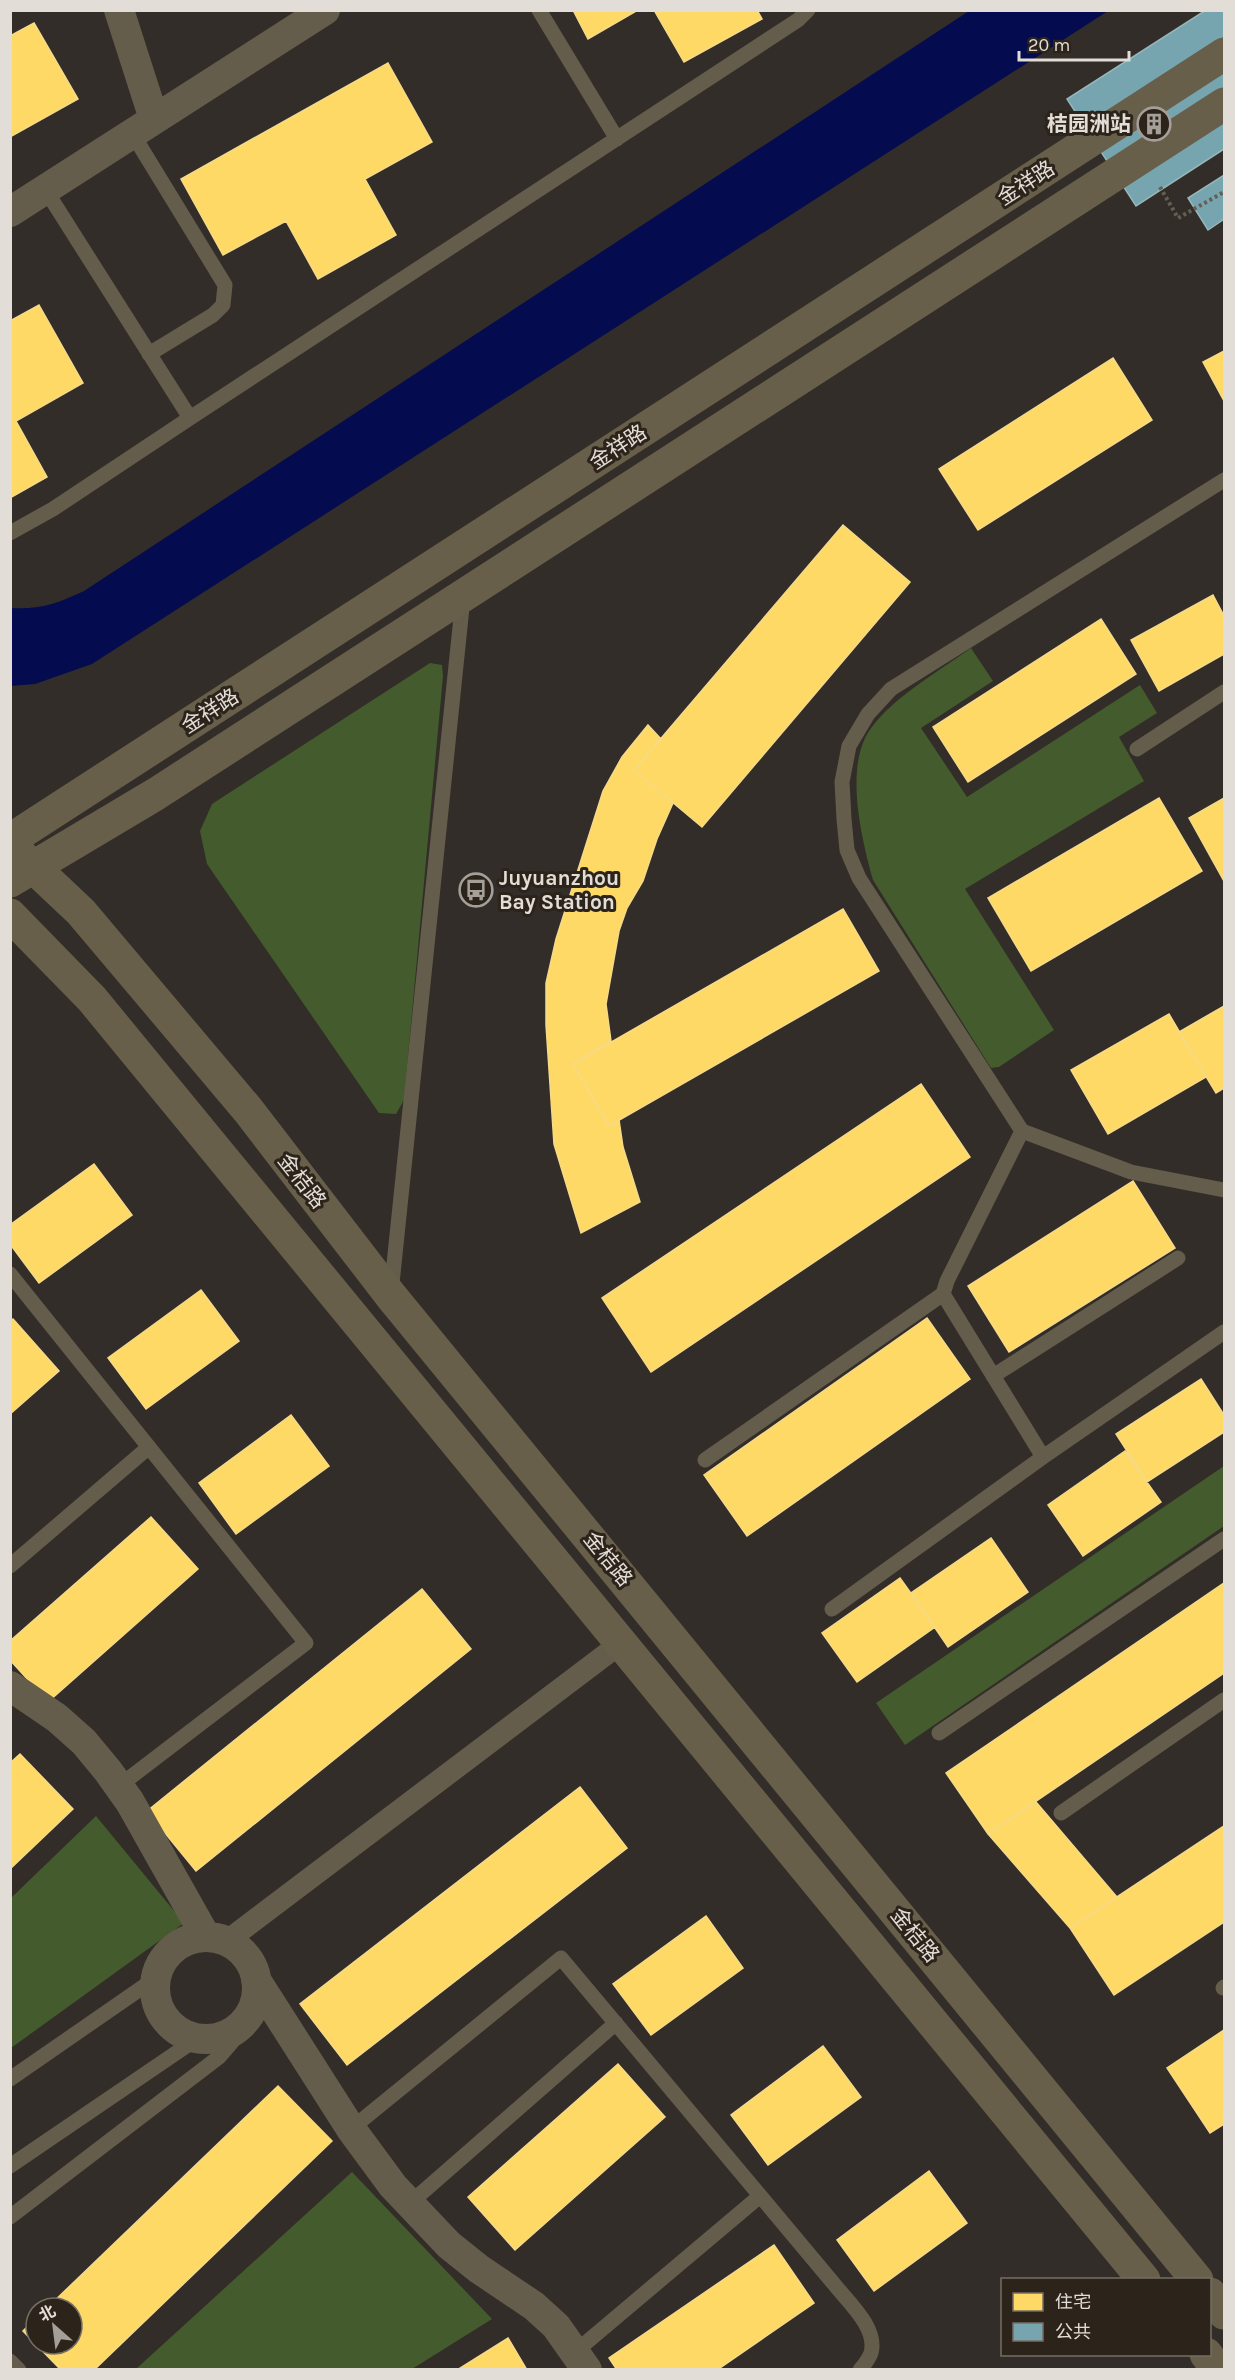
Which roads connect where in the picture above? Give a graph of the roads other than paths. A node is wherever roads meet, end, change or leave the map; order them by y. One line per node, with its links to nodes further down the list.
1 (118, 10): 7 (street)
2 (326, 10): 7 (street)
3 (539, 10): 8 (lane)
4 (808, 10): 8 (lane)
5 (1224, 54): 18 (main road, 金祥路)
6 (1224, 104): 15 (main road, 金祥路)
7 (143, 126): 9 (street); 11 (lane)
8 (617, 139): 12 (lane)
9 (45, 189): 10 (street); 11 (lane)
10 (10, 212)
11 (150, 354): 12 (lane)
12 (190, 418): 14 (lane)
13 (1224, 481): 21 (lane)
14 (10, 533)
15 (464, 594): 19 (main road, 金祥路); 26 (lane)
16 (1224, 692): 17 (lane)
17 (1137, 749)
18 (10, 840)
19 (18, 864): 26 (main road, 金桔路)
20 (10, 915): 35 (main road)
21 (1022, 1131): 22 (lane); 25 (lane)
22 (1224, 1190)
23 (1178, 1258): 28 (lane)
24 (10, 1274): 29 (lane)
25 (943, 1294): 28 (lane); 31 (lane)
26 (391, 1296): 54 (main road, 金桔路)
27 (1224, 1332): 30 (lane)
28 (993, 1376): 30 (lane)
29 (149, 1447): 33 (lane); 39 (lane)
30 (1043, 1457): 34 (lane)
31 (705, 1460)
32 (1224, 1539): 38 (lane)
33 (10, 1566)
34 (831, 1610)
35 (621, 1643): 41 (street); 53 (main road)
36 (10, 1686): 39 (street)
37 (1224, 1700): 40 (lane)
38 (939, 1733)
39 (119, 1786): 41 (street)
40 (1061, 1813)
41 (216, 1939): 42 (street); 43 (street)
42 (156, 1978): 46 (street); 47 (lane)
43 (256, 1980): 45 (street); 48 (street)
44 (616, 2023): 48 (lane); 50 (lane); 51 (lane)
45 (240, 2026): 46 (street); 52 (lane)
46 (198, 2038): 49 (lane)
47 (10, 2079)
48 (351, 2129): 51 (street)
49 (10, 2166)
50 (760, 2196): 59 (lane); 61 (lane)
51 (409, 2204): 59 (street)
52 (10, 2217)
53 (1142, 2278)
54 (1195, 2278)
55 (1211, 2297): 56 (main road)
56 (1224, 2313)
57 (1207, 2356): 62 (main road)
58 (10, 2361): 60 (lane)
59 (581, 2361)
60 (19, 2370)
61 (860, 2370)
62 (1218, 2370)

